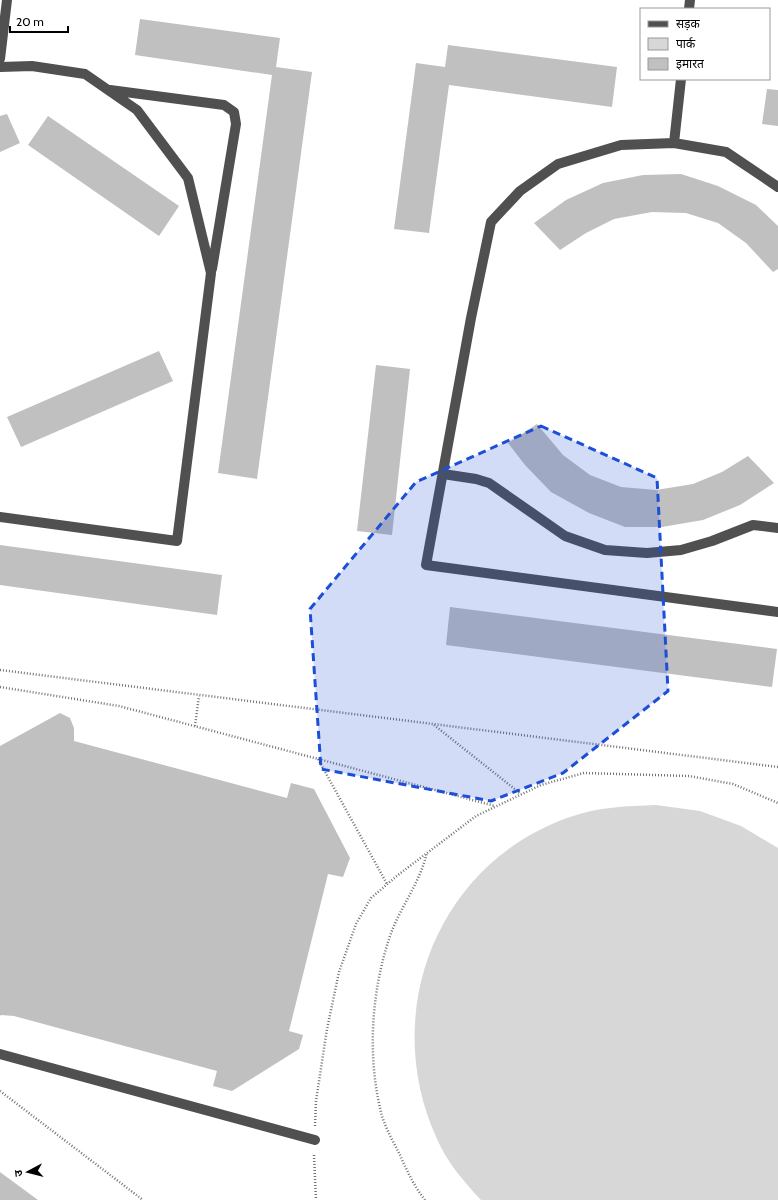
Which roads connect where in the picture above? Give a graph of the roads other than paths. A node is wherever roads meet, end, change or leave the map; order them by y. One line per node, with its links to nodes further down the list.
1 (7, 0): 2 (lane)
2 (0, 59)
3 (0, 67): 5 (lane)
4 (681, 80): 6 (lane)
5 (108, 90): 8 (lane); 8 (lane)
6 (674, 143): 7 (lane); 9 (lane)
7 (778, 187)
8 (211, 273): 10 (lane)
9 (443, 474): 11 (lane); 12 (lane)
10 (0, 517)
11 (778, 528)
12 (778, 612)
13 (0, 1054): 14 (lane)
14 (315, 1140)

